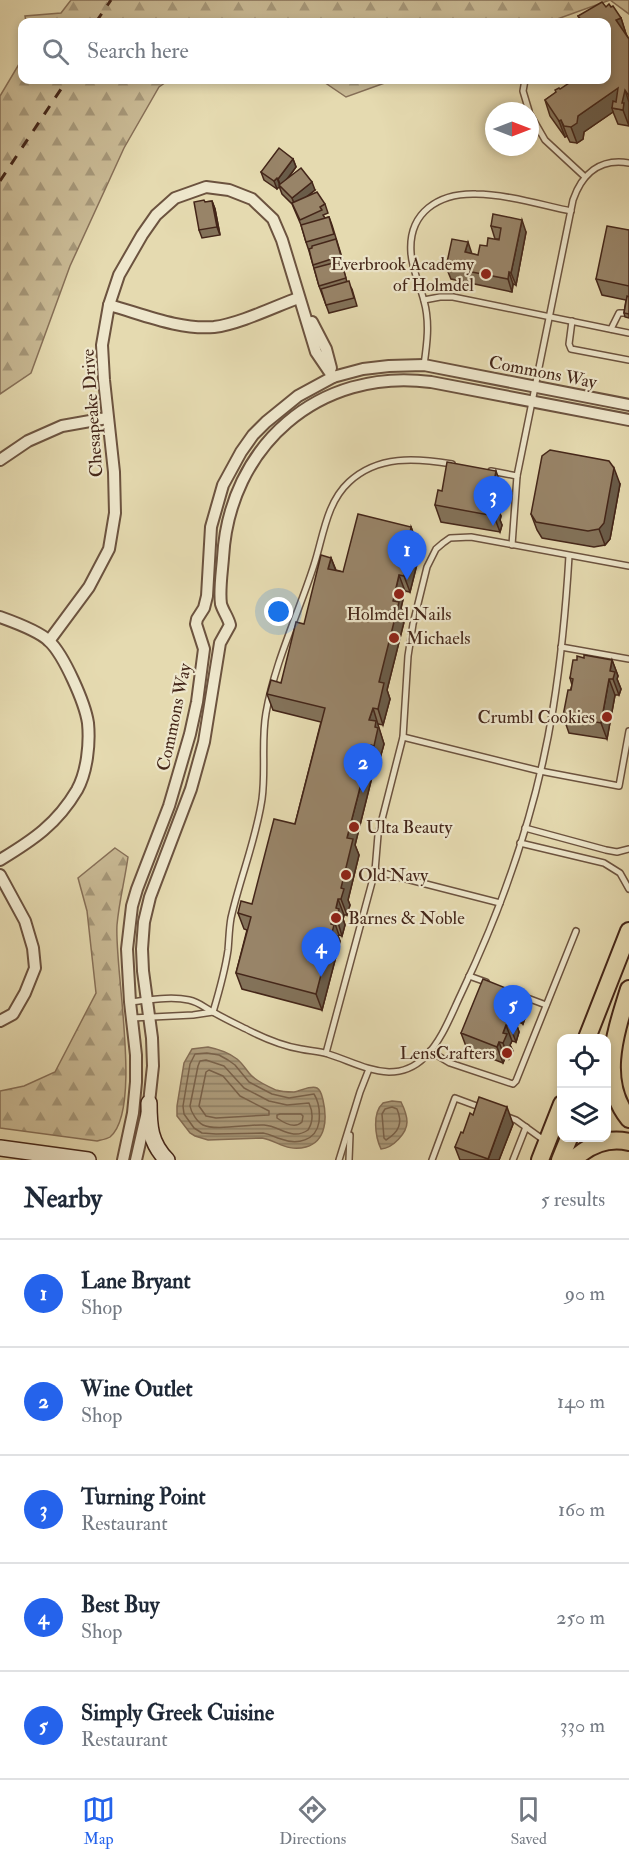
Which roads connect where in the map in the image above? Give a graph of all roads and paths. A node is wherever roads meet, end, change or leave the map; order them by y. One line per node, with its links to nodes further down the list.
1 (524, 84): 2 (lane)
2 (526, 102)
3 (539, 130): 5 (lane)
4 (629, 163): 5 (lane)
5 (585, 177): 6 (lane)
6 (571, 211): 8 (lane); 11 (lane)
7 (298, 298): 9 (street); 9 (street, Chesapeake Drive); 17 (street, Chesapeake Drive)
8 (424, 300): 11 (lane); 16 (lane)
9 (109, 305): 22 (street, Chesapeake Drive)
10 (629, 313): 13 (lane)
11 (549, 317): 12 (lane); 18 (lane)
12 (572, 321): 13 (lane); 15 (lane)
13 (611, 329): 14 (lane)
14 (629, 333)
15 (629, 360)
16 (424, 365): 17 (street, Commons Way); 18 (street, Commons Way)
17 (333, 376): 19 (street, Chesapeake Drive); 53 (street, Commons Way)
18 (535, 387): 20 (lane); 21 (street, Commons Way)
19 (339, 391): 20 (street, Commons Way); 52 (street, Commons Way)
20 (532, 402): 23 (street, Commons Way); 27 (lane)
21 (629, 405)
22 (107, 418): 24 (street); 32 (street, Chesapeake Drive)
23 (629, 420)
24 (0, 460)
25 (454, 465): 55 (lane)
26 (486, 471): 27 (lane)
27 (517, 476): 28 (lane)
28 (512, 545): 29 (lane); 36 (lane)
29 (569, 555): 30 (lane); 33 (lane)
30 (629, 566)
31 (0, 617): 32 (street)
32 (49, 640): 41 (street)
33 (561, 647): 34 (lane); 37 (lane)
34 (629, 659)
35 (629, 731): 37 (lane)
36 (403, 737): 37 (lane); 42 (lane)
37 (540, 771): 38 (lane)
38 (525, 828): 39 (lane); 40 (lane)
39 (520, 843): 44 (lane); 45 (lane)
40 (629, 849)
41 (0, 860)
42 (375, 871): 45 (lane); 62 (lane)
43 (0, 875): 58 (street)
44 (629, 889)
45 (500, 903): 48 (lane)
46 (576, 931): 54 (lane)
47 (629, 931): 59 (highway)
48 (469, 976): 49 (lane); 61 (lane)
49 (491, 984)
50 (629, 988): 60 (highway); 69 (highway)
51 (502, 989): 54 (lane)
52 (146, 1000): 53 (lane); 55 (lane); 56 (street, Commons Way)
53 (130, 1002): 57 (street, Commons Way)
54 (546, 1005): 61 (lane)
55 (213, 1012): 56 (lane); 62 (lane)
56 (149, 1017): 57 (lane); 64 (street, Commons Way)
57 (132, 1018): 76 (street, Commons Way)
58 (0, 1021)
59 (589, 1034)
60 (610, 1034)
61 (430, 1052): 63 (lane)
62 (326, 1053): 63 (lane)
63 (369, 1069): 68 (lane)
64 (149, 1103): 77 (street, Commons Way); 78 (main road)
65 (486, 1109): 81 (lane)
66 (496, 1113): 70 (lane)
67 (557, 1115): 71 (highway)
68 (352, 1117): 79 (lane); 80 (lane)
69 (629, 1119)
70 (526, 1127): 71 (lane); 82 (lane)
71 (547, 1142): 83 (highway)
72 (567, 1142): 84 (highway)
73 (629, 1142): 85 (highway)
74 (0, 1148): 75 (main road)
75 (87, 1160)
76 (123, 1160)
77 (136, 1160)
78 (167, 1160)
79 (339, 1160)
80 (349, 1160)
81 (432, 1160)
82 (513, 1160)
83 (540, 1160)
84 (560, 1160)
85 (573, 1160)

